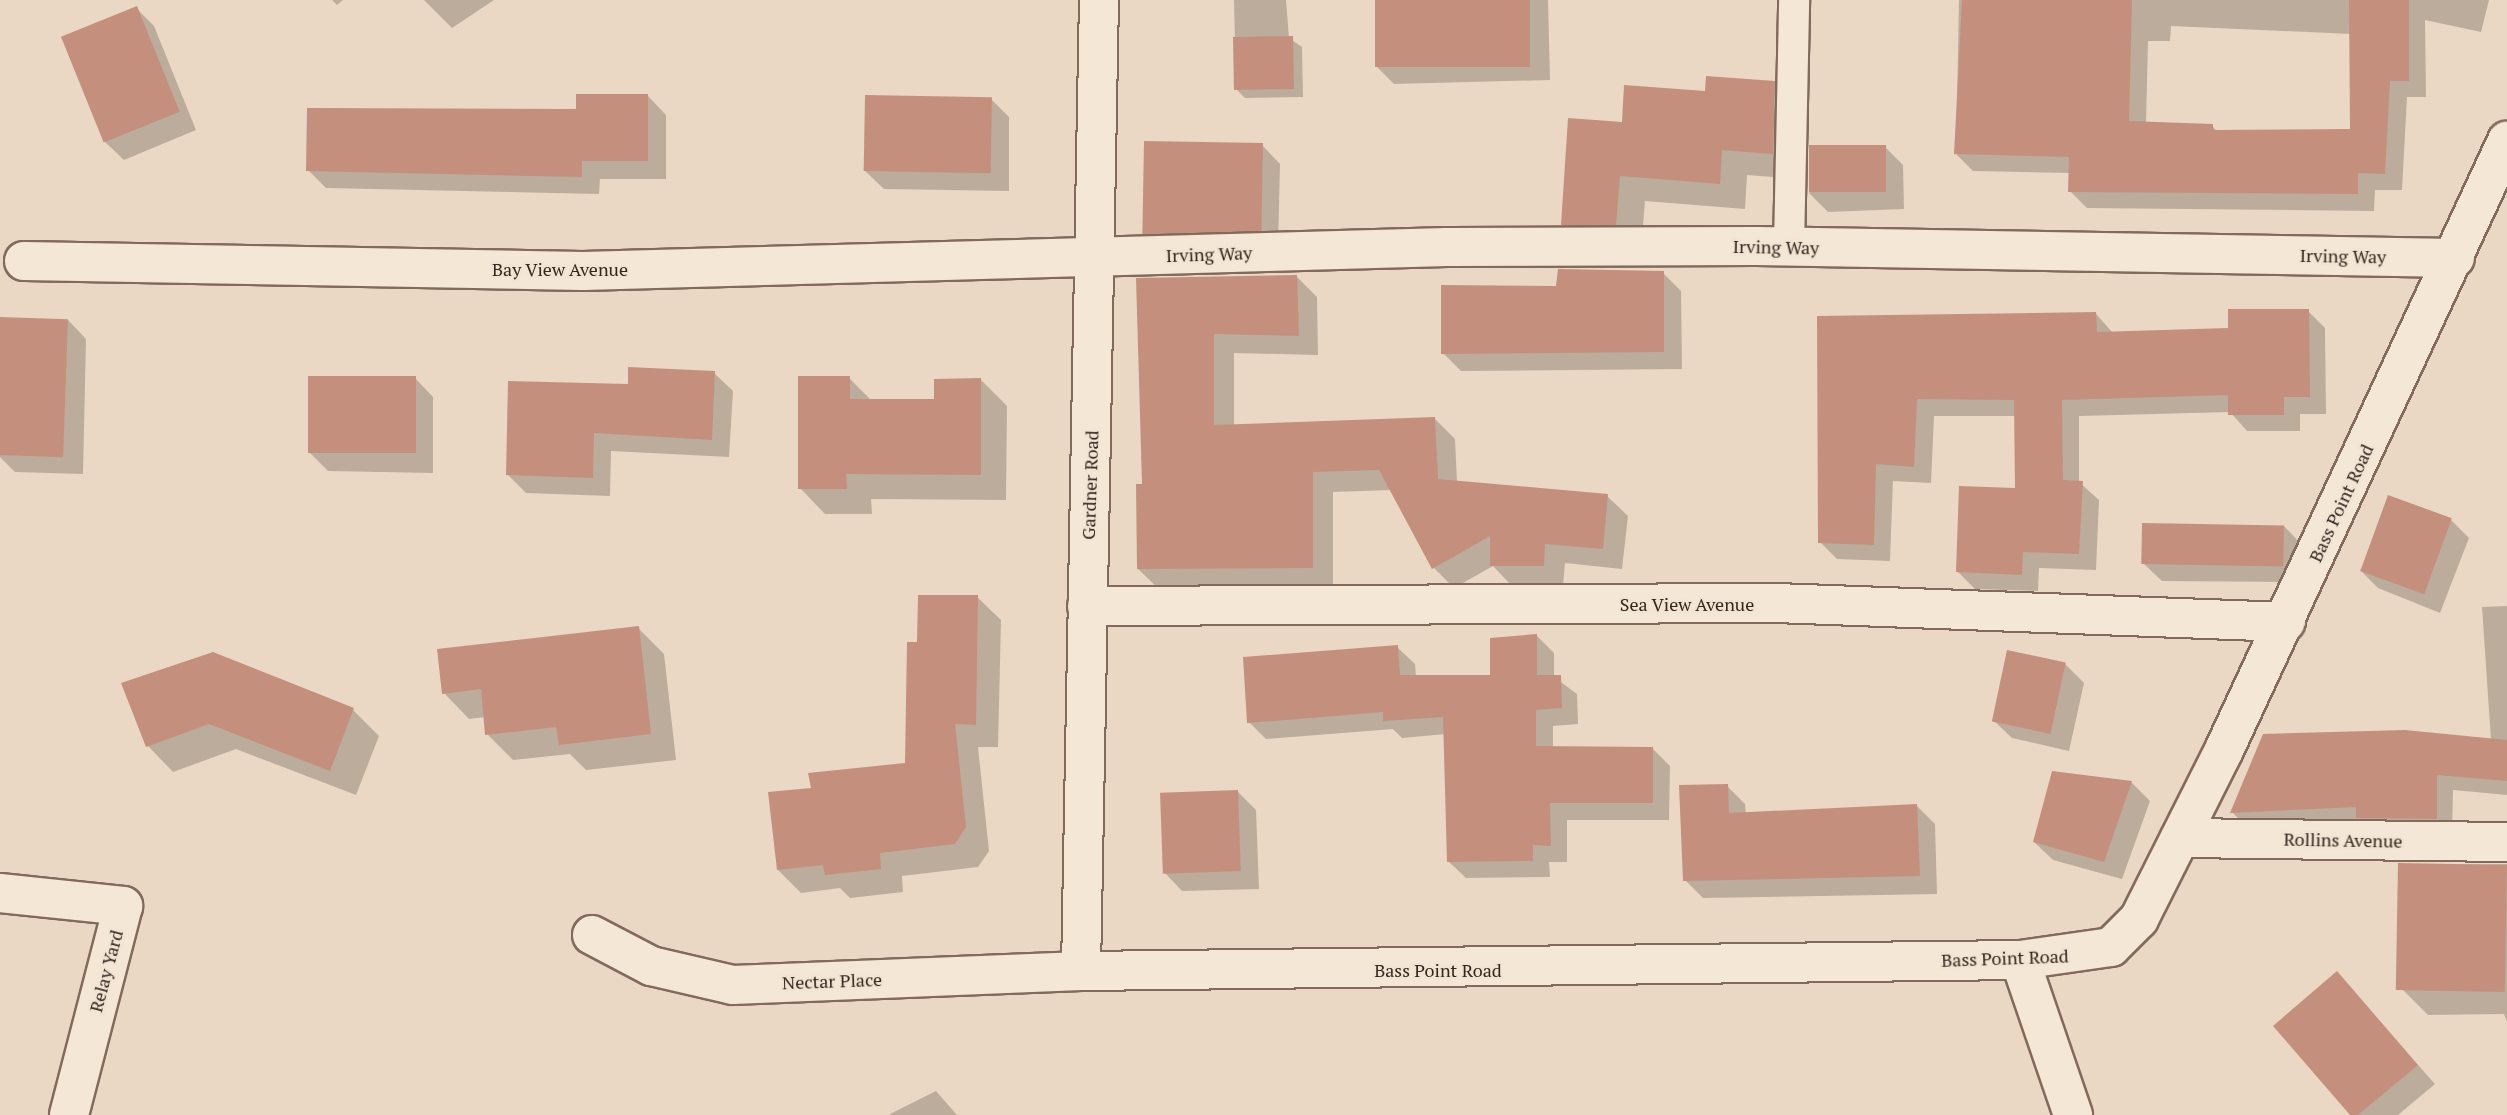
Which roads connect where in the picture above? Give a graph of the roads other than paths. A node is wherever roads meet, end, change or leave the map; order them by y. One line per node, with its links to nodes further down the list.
1 (1099, 0): 5 (street, Gardner Road)
2 (1794, 0): 4 (lane)
3 (2507, 141): 6 (street, Bass Point Road)
4 (1789, 247): 5 (street, Irving Way); 6 (street, Irving Way)
5 (1097, 257): 7 (street, Bay View Avenue); 8 (street, Gardner Road)
6 (2455, 258): 9 (street, Bass Point Road)
7 (24, 261)
8 (1087, 606): 9 (street, Sea View Avenue); 15 (street, Gardner Road)
9 (2286, 622): 10 (street, Bass Point Road)
10 (2180, 838): 11 (street, Rollins Avenue); 14 (street, Bass Point Road)
11 (2507, 842)
12 (0, 893): 16 (street, Relay Yard)
13 (592, 935): 15 (street, Nectar Place)
14 (2020, 960): 15 (street, Bass Point Road); 17 (street)
15 (1082, 971)
16 (69, 1115)
17 (2073, 1115)

